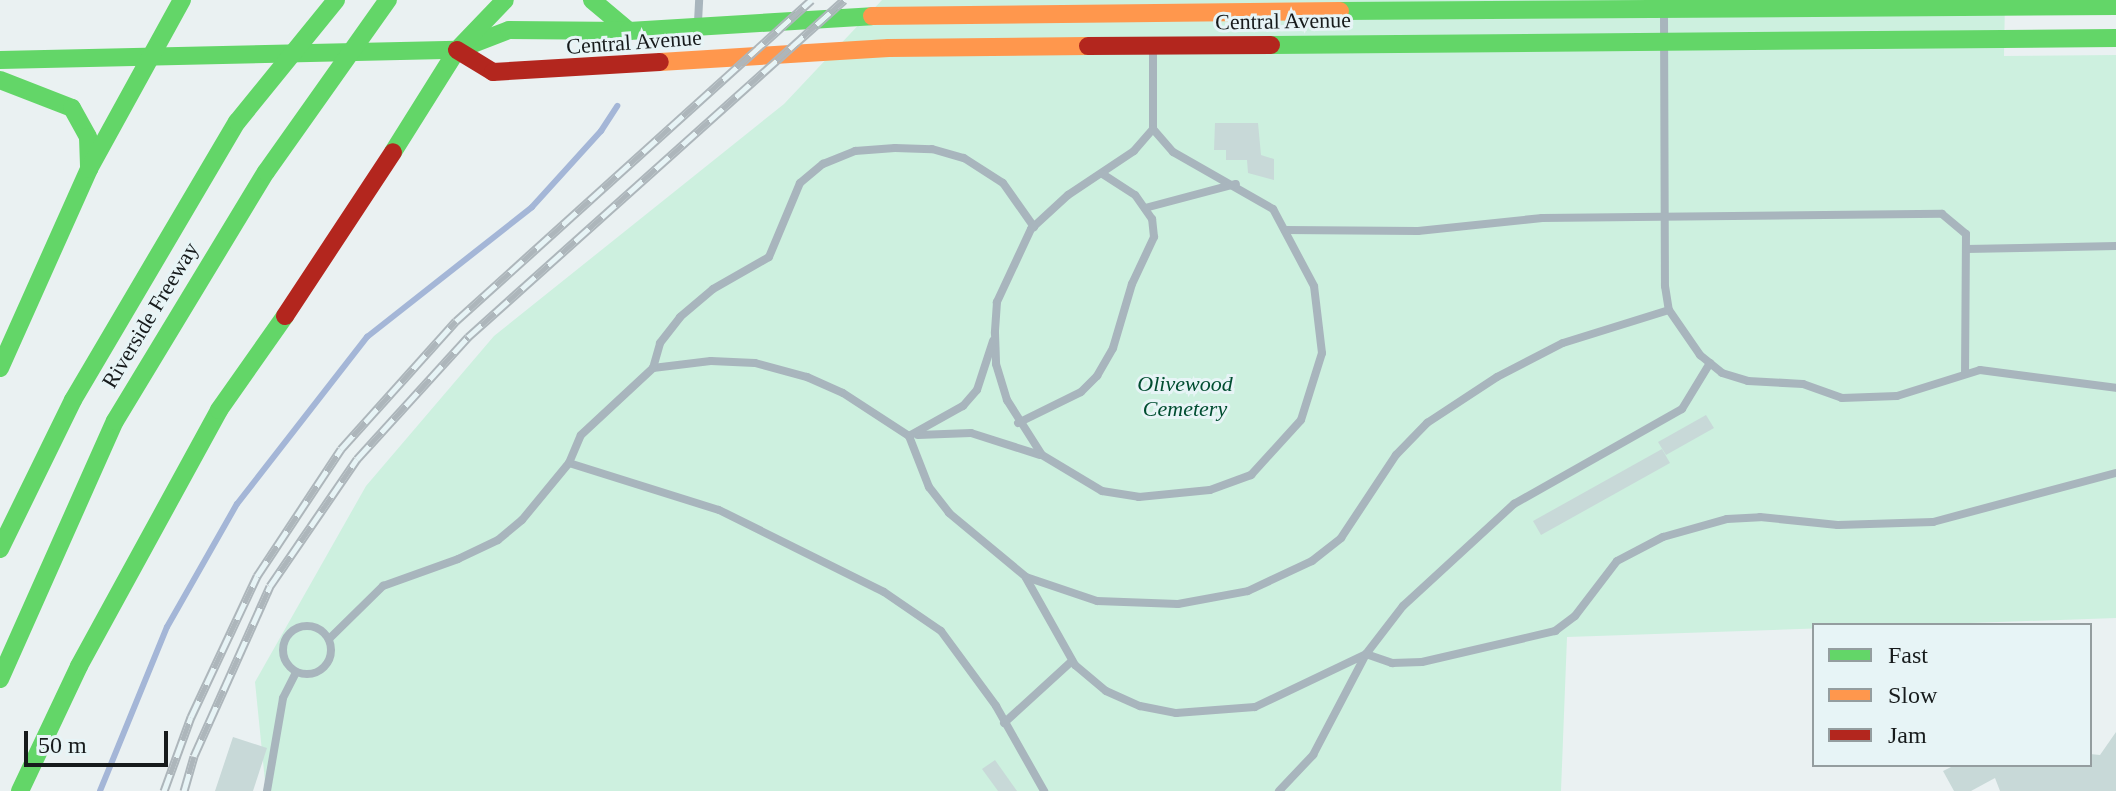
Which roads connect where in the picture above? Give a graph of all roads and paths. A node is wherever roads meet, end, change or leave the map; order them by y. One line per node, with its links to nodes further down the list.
1 (182, 0): 16 (main road)
2 (336, 0): 41 (main road, Riverside Freeway, bridge)
3 (388, 0): 47 (main road, Riverside Freeway, bridge)
4 (505, 0): 15 (main road)
5 (592, 0): 11 (main road)
6 (699, 0): 10 (lane)
7 (1102, 6): 9 (main road, Central Avenue); 10 (main road, Central Avenue)
8 (2116, 6): 9 (main road, Central Avenue)
9 (1664, 13): 13 (lane)
10 (697, 27): 11 (main road, Central Avenue)
11 (629, 31): 15 (main road, Central Avenue)
12 (2116, 38): 13 (main road, Central Avenue)
13 (1664, 40): 14 (main road, Central Avenue); 24 (lane)
14 (1153, 47): 15 (main road, Central Avenue); 19 (lane)
15 (457, 50): 16 (main road, Central Avenue); 49 (main road)
16 (153, 58): 17 (main road, Central Avenue); 20 (main road)
17 (0, 60)
18 (0, 80): 20 (main road)
19 (1153, 129): 21 (lane); 22 (lane)
20 (89, 169): 32 (main road)
21 (1103, 174): 23 (lane); 25 (lane)
22 (1237, 184): 23 (lane); 26 (lane)
23 (1145, 208): 36 (lane)
24 (1662, 217): 26 (lane); 28 (lane); 29 (lane)
25 (1034, 227): 30 (lane); 33 (lane)
26 (1285, 230): 38 (lane)
27 (2116, 246): 28 (lane)
28 (1966, 249): 34 (lane)
29 (1669, 310): 31 (lane); 42 (lane)
30 (995, 333): 36 (lane); 37 (lane)
31 (1710, 363): 34 (lane); 44 (lane)
32 (0, 368)
33 (653, 368): 37 (lane); 39 (lane)
34 (1965, 372): 35 (lane)
35 (2116, 388)
36 (1018, 423): 38 (lane)
37 (909, 436): 38 (lane); 42 (lane)
38 (1042, 455)
39 (569, 463): 43 (lane); 48 (lane)
40 (2116, 473): 44 (lane)
41 (0, 549)
42 (1026, 577): 45 (lane)
43 (329, 639): 46 (lane); 46 (lane)
44 (1366, 654): 45 (lane); 52 (lane)
45 (1072, 661): 48 (lane)
46 (296, 672): 50 (lane)
47 (0, 679)
48 (1004, 723): 51 (lane)
49 (20, 791)
50 (267, 791)
51 (1044, 791)
52 (1279, 791)

